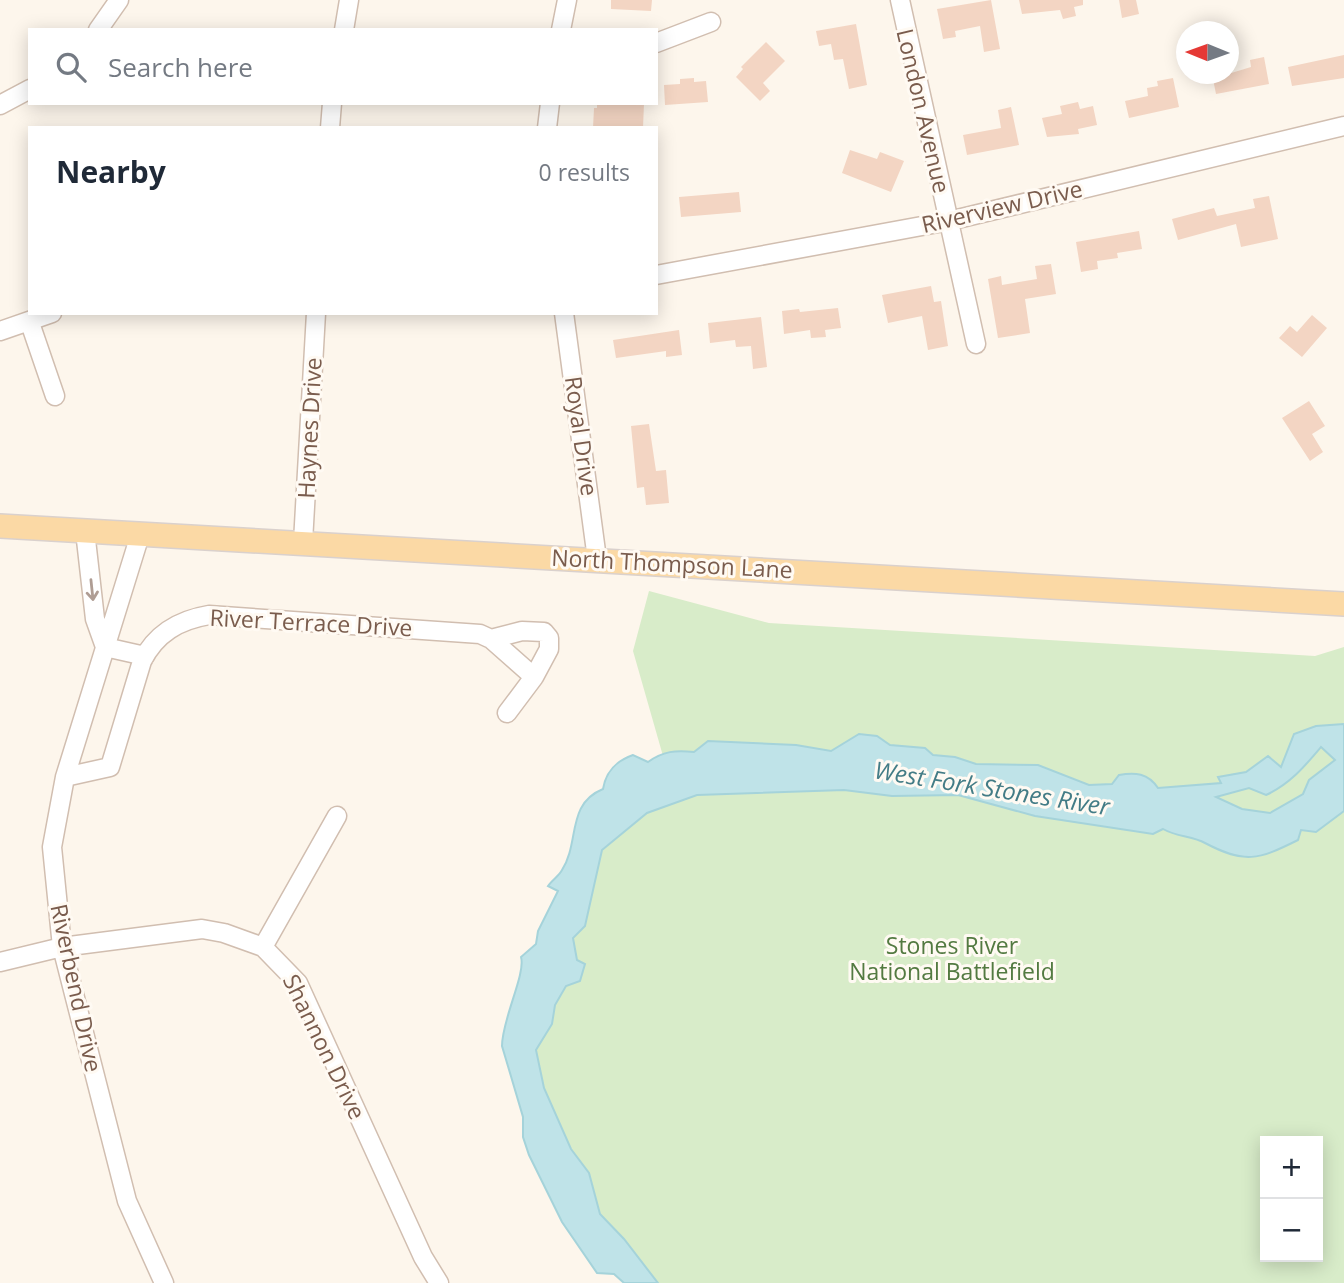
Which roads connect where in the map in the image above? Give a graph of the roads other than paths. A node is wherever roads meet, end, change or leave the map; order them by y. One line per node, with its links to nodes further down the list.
1 (119, 0): 6 (street)
2 (349, 0): 7 (street)
3 (567, 0): 8 (street)
4 (900, 0): 17 (street, London Avenue)
5 (711, 22): 9 (street)
6 (99, 28)
7 (344, 28)
8 (561, 28)
9 (658, 42)
10 (28, 90): 11 (street)
11 (0, 105)
12 (332, 105): 14 (street)
13 (550, 105): 15 (street)
14 (330, 126)
15 (547, 126)
16 (1344, 126): 17 (street, Riverview Drive)
17 (949, 221): 18 (street, Riverview Drive); 24 (street, London Avenue)
18 (658, 275)
19 (48, 315): 22 (street)
20 (316, 315): 29 (street, Haynes Drive)
21 (564, 315): 30 (street, Royal Drive)
22 (30, 323): 23 (street); 25 (street)
23 (0, 331)
24 (976, 344)
25 (55, 396)
26 (0, 526): 27 (main road, North Thompson Lane)
27 (85, 531): 28 (main road, North Thompson Lane); 33 (street, one-way to 33)
28 (140, 535): 29 (main road, North Thompson Lane); 33 (street, Riverbend Drive)
29 (303, 542): 30 (main road, North Thompson Lane)
30 (597, 559): 31 (main road, North Thompson Lane)
31 (1338, 604)
32 (491, 639): 34 (street, River Terrace Drive); 35 (street, River Terrace Drive); 35 (street, River Terrace Drive)
33 (105, 648): 34 (street); 37 (street, Riverbend Drive)
34 (145, 656): 37 (street, River Terrace Drive)
35 (534, 677): 36 (street, River Terrace Drive)
36 (507, 713)
37 (65, 777): 39 (street, Riverbend Drive)
38 (337, 816): 40 (street)
39 (62, 947): 40 (street, Shannon Drive); 41 (street, Shannon Drive); 42 (street, Riverbend Drive)
40 (263, 947): 43 (street, Shannon Drive)
41 (0, 962)
42 (164, 1283)
43 (439, 1283)

